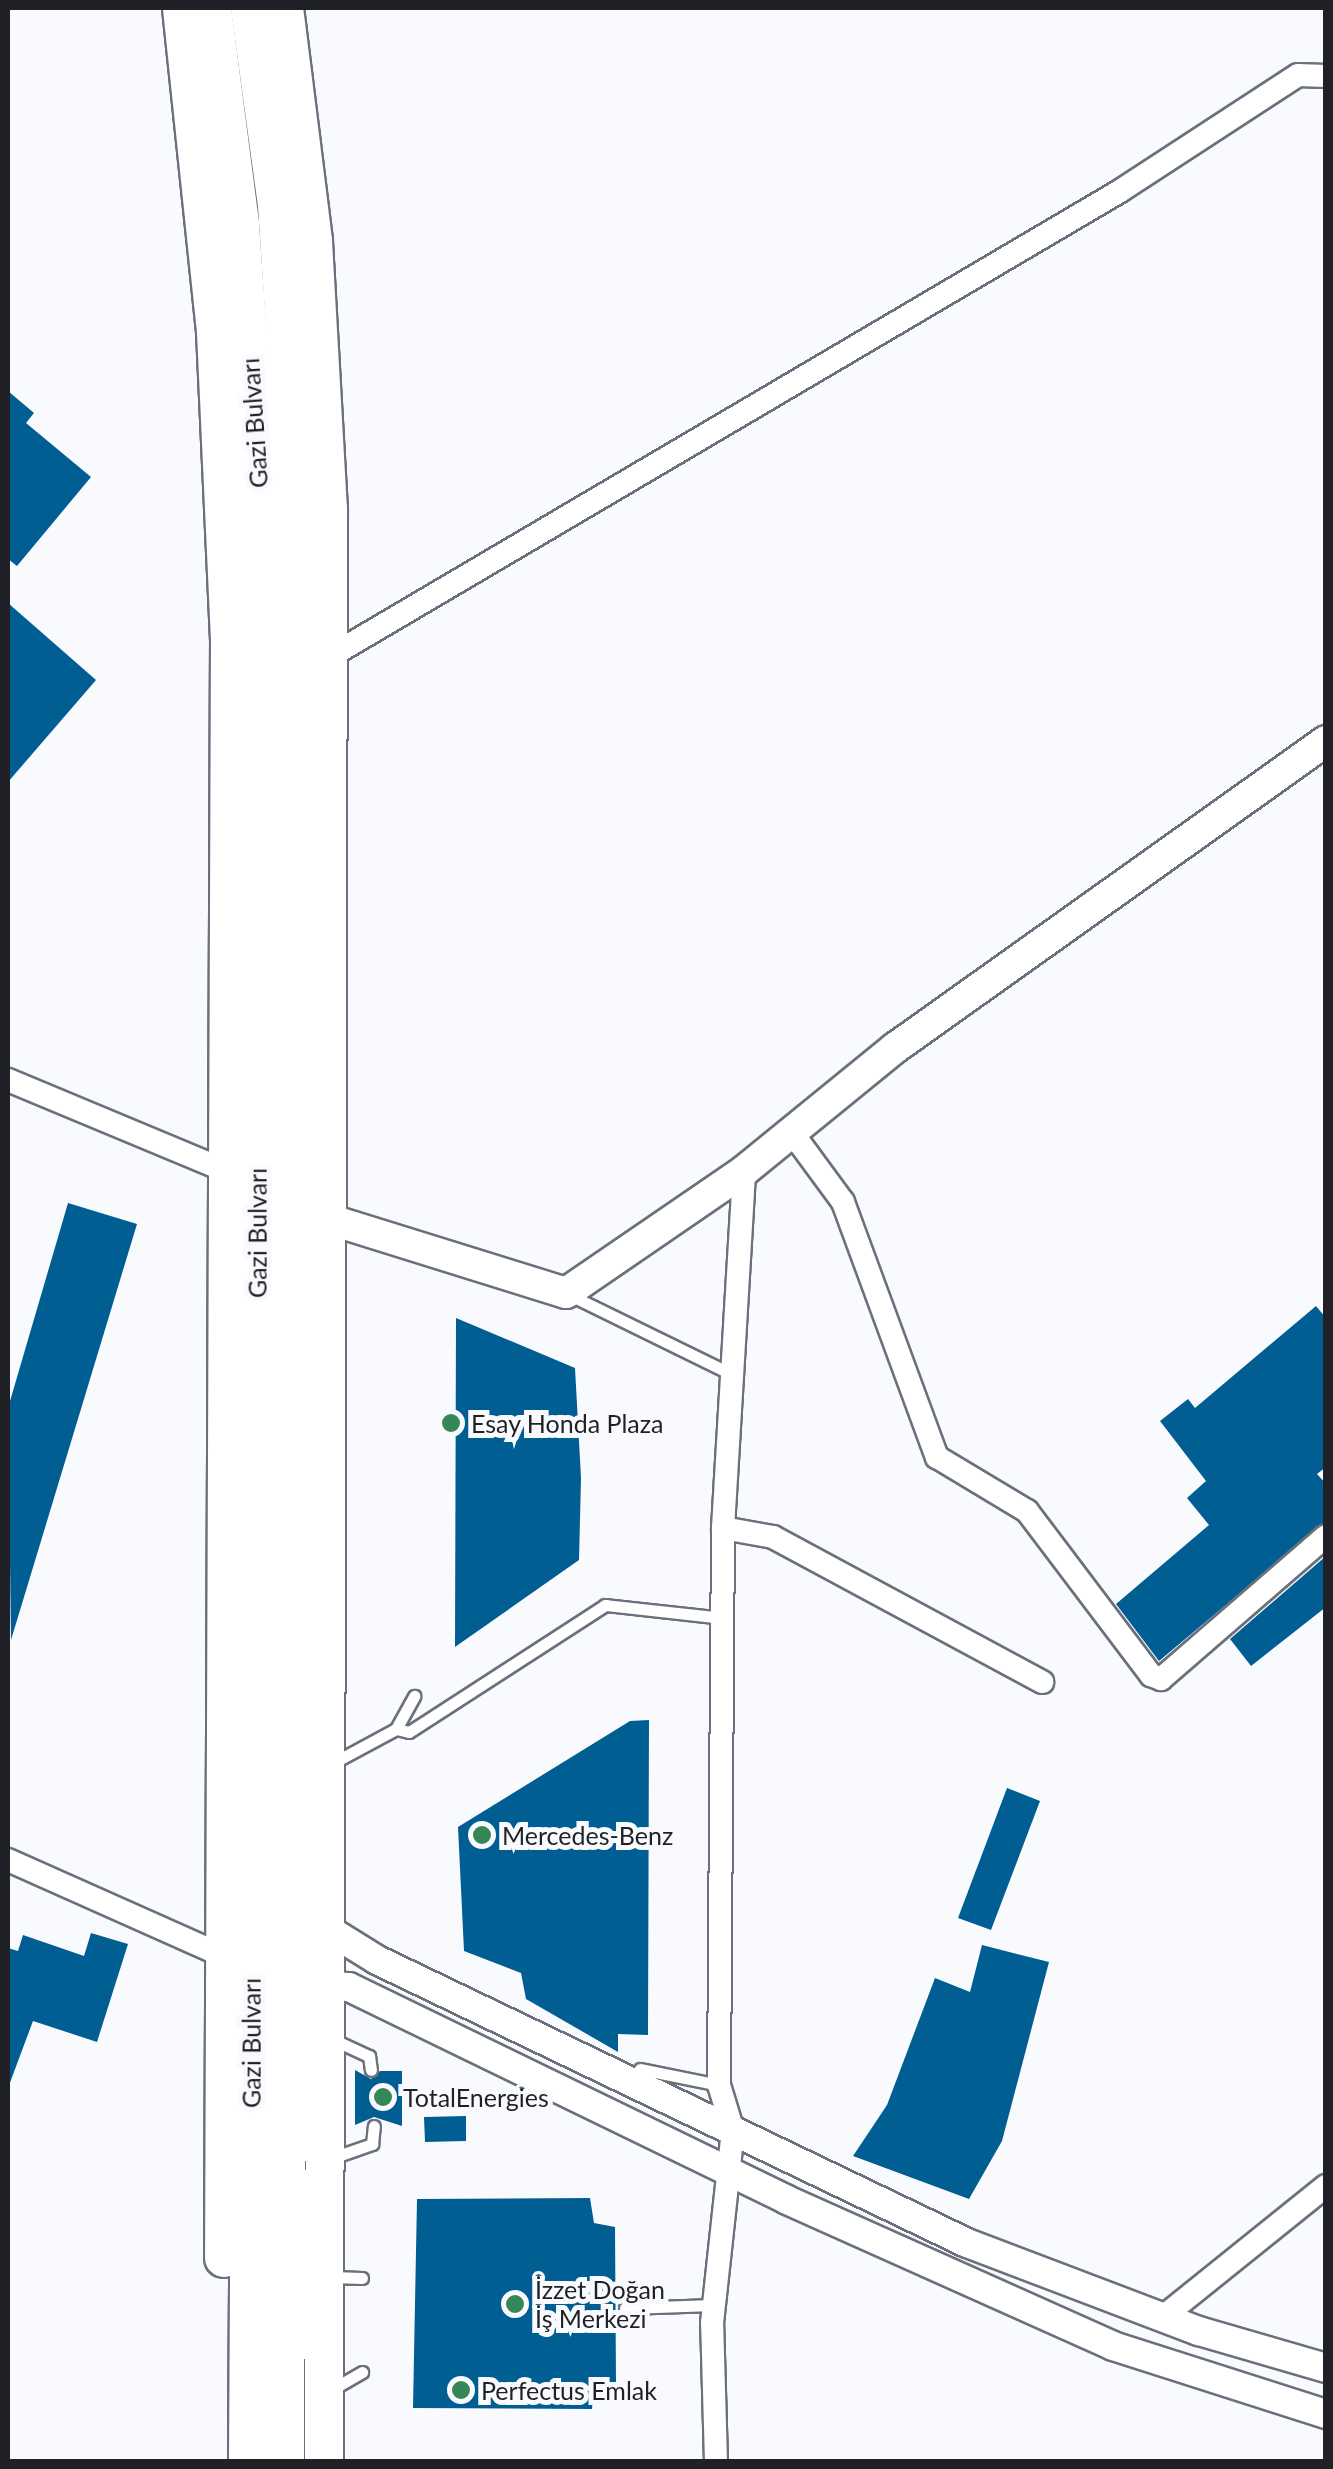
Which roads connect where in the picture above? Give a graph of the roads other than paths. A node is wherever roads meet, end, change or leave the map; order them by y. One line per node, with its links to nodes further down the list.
1 (182, 8): 11 (highway)
2 (212, 8): 11 (highway, Gazi Bulvarı)
3 (250, 8): 44 (highway, Gazi Bulvarı)
4 (284, 8): 6 (highway)
5 (1326, 76): 6 (street)
6 (329, 657): 12 (highway)
7 (1326, 741): 9 (main road)
8 (8, 1080): 11 (street)
9 (793, 1134): 10 (main road); 16 (street)
10 (744, 1171): 13 (main road); 14 (street)
11 (241, 1176): 24 (highway); 43 (highway, Gazi Bulvarı)
12 (324, 1218): 13 (main road); 21 (highway)
13 (566, 1293): 14 (lane)
14 (736, 1376): 15 (street)
15 (723, 1528): 17 (street); 18 (street)
16 (1326, 1536)
17 (723, 1618): 20 (lane); 29 (street)
18 (1042, 1682)
19 (414, 1696): 20 (lane)
20 (396, 1730): 21 (lane)
21 (323, 1768): 23 (highway)
22 (8, 1860): 24 (street)
23 (324, 1927): 25 (highway); 31 (street)
24 (224, 1956): 42 (highway)
25 (326, 1985): 26 (highway); 33 (street)
26 (326, 2036): 27 (lane); 32 (highway)
27 (371, 2070)
28 (640, 2070): 29 (lane)
29 (719, 2084): 31 (street)
30 (374, 2126): 32 (lane)
31 (733, 2131): 33 (street); 37 (street)
32 (326, 2161): 40 (highway)
33 (730, 2172): 35 (street); 41 (street)
34 (1326, 2186): 37 (street)
35 (715, 2305): 36 (lane); 46 (street)
36 (625, 2308)
37 (1163, 2317): 38 (street)
38 (1326, 2368)
39 (362, 2372): 40 (lane)
40 (324, 2394): 45 (highway)
41 (1326, 2414)
42 (224, 2462)
43 (248, 2462)
44 (285, 2462)
45 (324, 2462)
46 (716, 2462)

